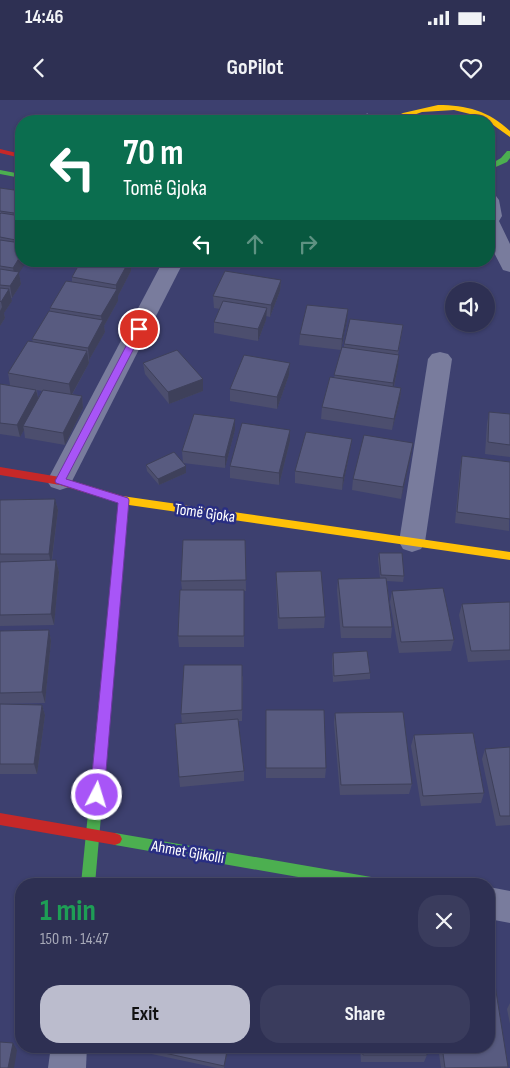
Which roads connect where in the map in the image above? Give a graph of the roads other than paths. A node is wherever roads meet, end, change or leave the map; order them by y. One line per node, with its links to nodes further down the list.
1 (471, 110): 2 (street); 3 (street); 4 (street)
2 (498, 110)
3 (400, 115)
4 (484, 115)
5 (495, 120): 6 (street)
6 (510, 135)
7 (0, 151): 9 (street)
8 (510, 153): 10 (street)
9 (15, 155)
10 (495, 165)
11 (0, 172): 12 (street)
12 (15, 175)
13 (495, 234): 14 (street)
14 (510, 266)
15 (171, 267): 18 (street)
16 (440, 358): 20 (street)
17 (0, 471): 18 (street, Tomë Gjoka)
18 (60, 481): 19 (street, Tomë Gjoka)
19 (124, 500): 20 (street, Tomë Gjoka); 23 (street)
20 (412, 542): 21 (street, Tomë Gjoka)
21 (510, 556)
22 (0, 819): 23 (street, Ahmet Gjikolli)
23 (93, 834): 24 (street); 25 (street, Ahmet Gjikolli)
24 (89, 878)
25 (343, 878)
26 (495, 904): 27 (street)
27 (510, 907)
28 (68, 1053): 29 (street)
29 (67, 1068)

